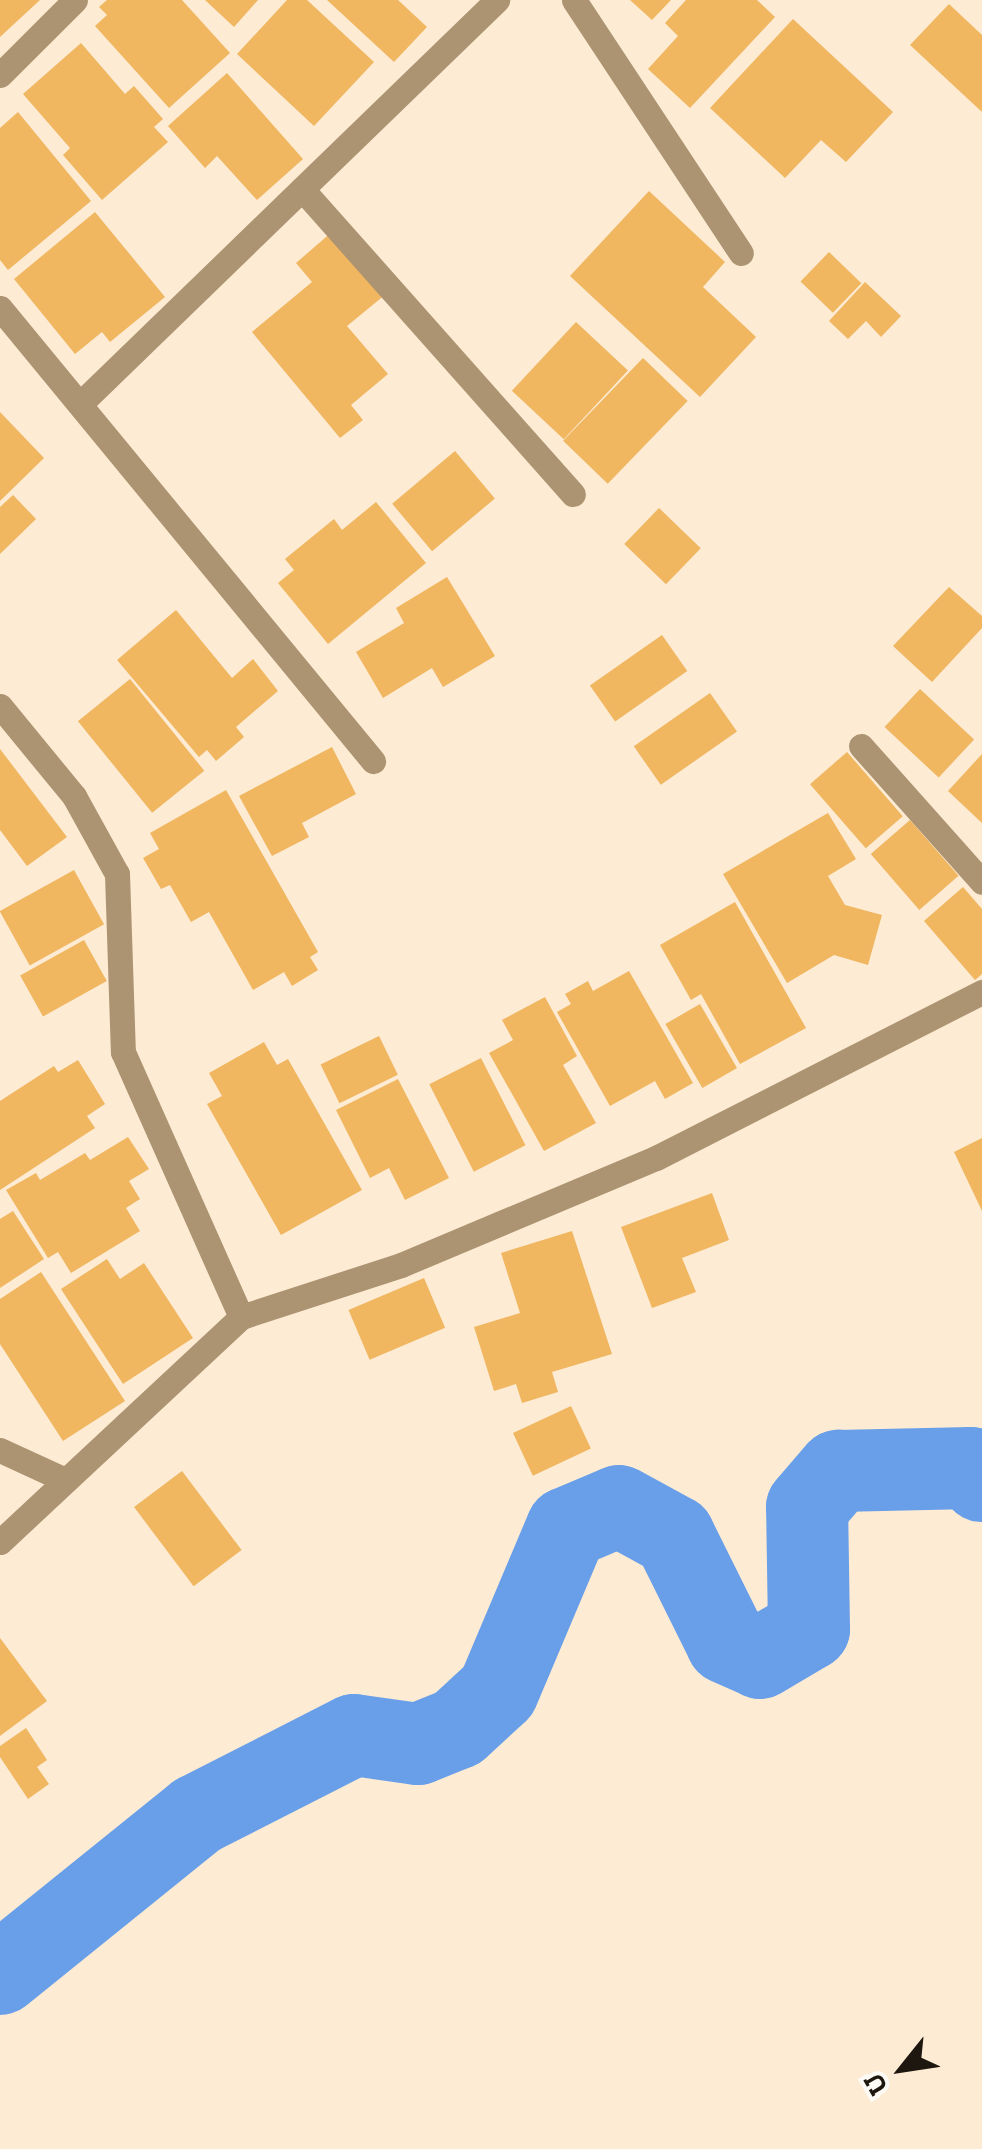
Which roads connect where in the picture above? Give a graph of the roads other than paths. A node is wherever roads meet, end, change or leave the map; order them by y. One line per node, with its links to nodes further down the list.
1 (75, 0): 4 (street)
2 (496, 0): 5 (street)
3 (574, 0): 6 (street)
4 (0, 74)
5 (302, 189): 8 (street); 9 (street)
6 (741, 253)
7 (0, 308): 8 (street)
8 (80, 404): 12 (street)
9 (573, 494)
10 (0, 706): 15 (street)
11 (862, 746): 13 (street)
12 (373, 761)
13 (982, 882)
14 (982, 992): 15 (street)
15 (242, 1317): 17 (street)
16 (0, 1450): 17 (street)
17 (63, 1479): 18 (street)
18 (0, 1542)

